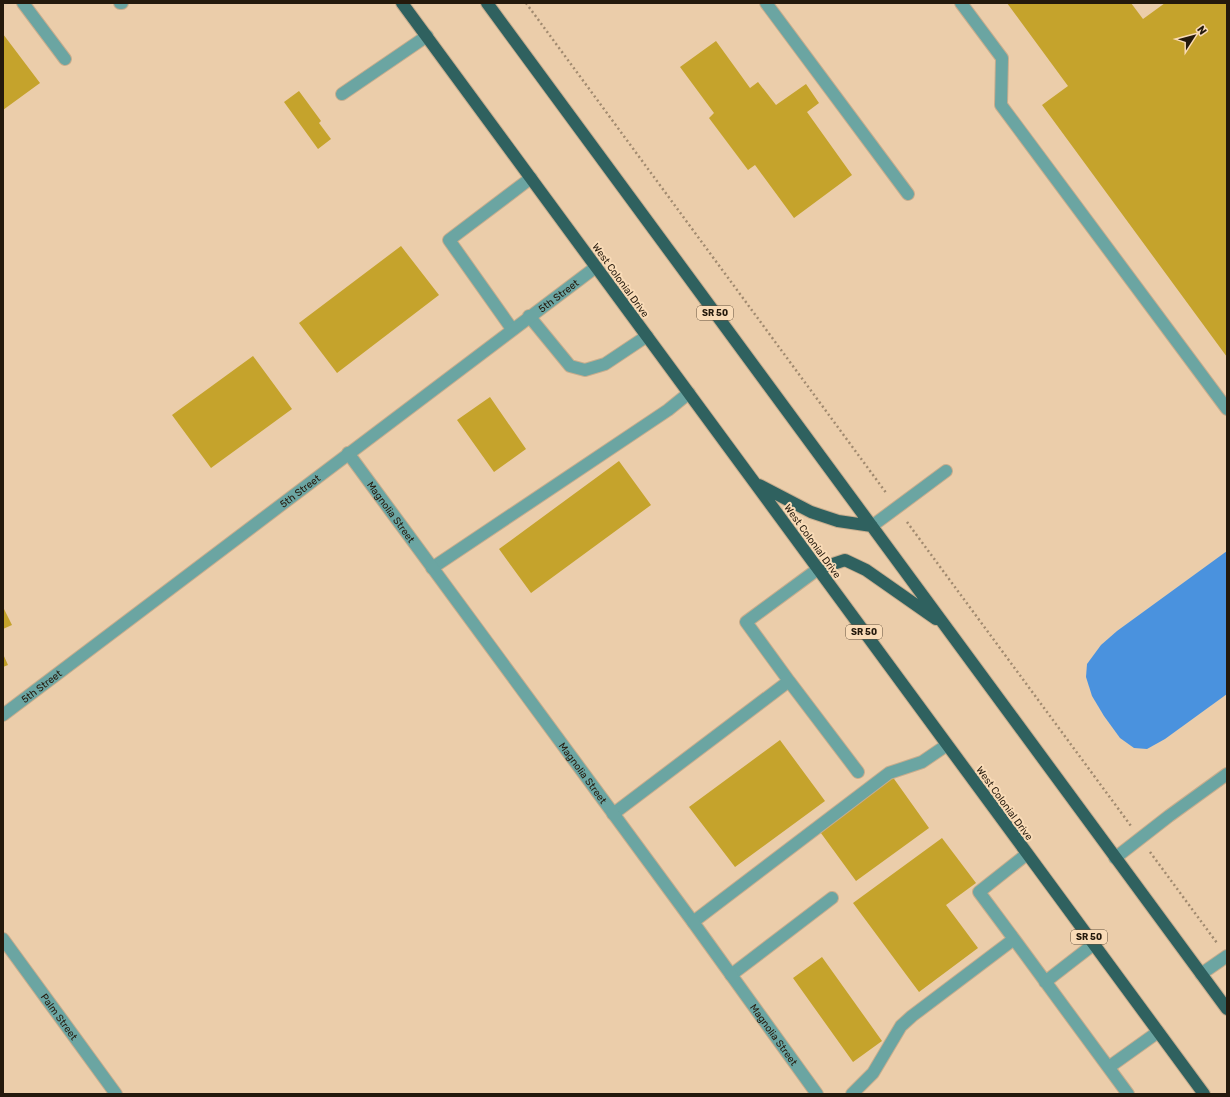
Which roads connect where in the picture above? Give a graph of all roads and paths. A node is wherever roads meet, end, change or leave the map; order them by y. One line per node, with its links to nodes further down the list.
1 (23, 3): 8 (street)
2 (402, 3): 7 (highway, West Colonial Drive / SR 50)
3 (487, 3): 22 (highway, SR 50)
4 (526, 3): 21 (path)
5 (766, 3): 11 (street)
6 (962, 3): 17 (street)
7 (426, 36): 9 (street); 10 (highway, West Colonial Drive / SR 50)
8 (65, 59)
9 (342, 94)
10 (531, 178): 12 (highway, West Colonial Drive / SR 50); 14 (street)
11 (908, 194)
12 (596, 266): 13 (street, 5th Street); 15 (highway, West Colonial Drive / SR 50)
13 (529, 316): 14 (street, 5th Street); 15 (street)
14 (512, 329): 18 (street, 5th Street)
15 (647, 336): 16 (highway, West Colonial Drive / SR 50)
16 (689, 393): 20 (highway, West Colonial Drive / SR 50); 23 (street)
17 (1227, 409)
18 (348, 453): 23 (street, Magnolia Street); 27 (street, 5th Street)
19 (946, 471): 21 (street)
20 (756, 483): 22 (highway); 24 (highway, West Colonial Drive / SR 50)
21 (897, 507): 22 (street); 32 (path)
22 (872, 526): 25 (highway, SR 50)
23 (432, 568): 31 (street, Magnolia Street)
24 (818, 568): 25 (highway); 26 (street); 28 (highway, West Colonial Drive / SR 50)
25 (943, 624): 34 (highway, SR 50)
26 (789, 682): 29 (street); 31 (street)
27 (3, 715)
28 (947, 745): 33 (highway, West Colonial Drive / SR 50); 36 (street)
29 (858, 772)
30 (1227, 774): 32 (street)
31 (613, 814): 36 (street, Magnolia Street)
32 (1140, 838): 34 (street); 40 (path)
33 (1027, 854): 38 (street); 39 (highway, West Colonial Drive / SR 50)
34 (1115, 858): 41 (highway, SR 50)
35 (832, 898): 42 (street)
36 (693, 922): 42 (street, Magnolia Street)
37 (3, 939): 47 (street, Palm Street)
38 (1014, 939): 43 (street); 49 (street)
39 (1094, 944): 43 (street); 45 (highway, West Colonial Drive / SR 50)
40 (1227, 956): 41 (street)
41 (1201, 974): 44 (highway, SR 50)
42 (731, 975): 48 (street, Magnolia Street)
43 (1046, 982): 46 (street)
44 (1227, 1010)
45 (1158, 1032): 46 (street); 51 (highway, West Colonial Drive / SR 50)
46 (1109, 1067): 50 (street)
47 (116, 1094)
48 (817, 1094)
49 (852, 1094)
50 (1128, 1094)
51 (1204, 1094)

